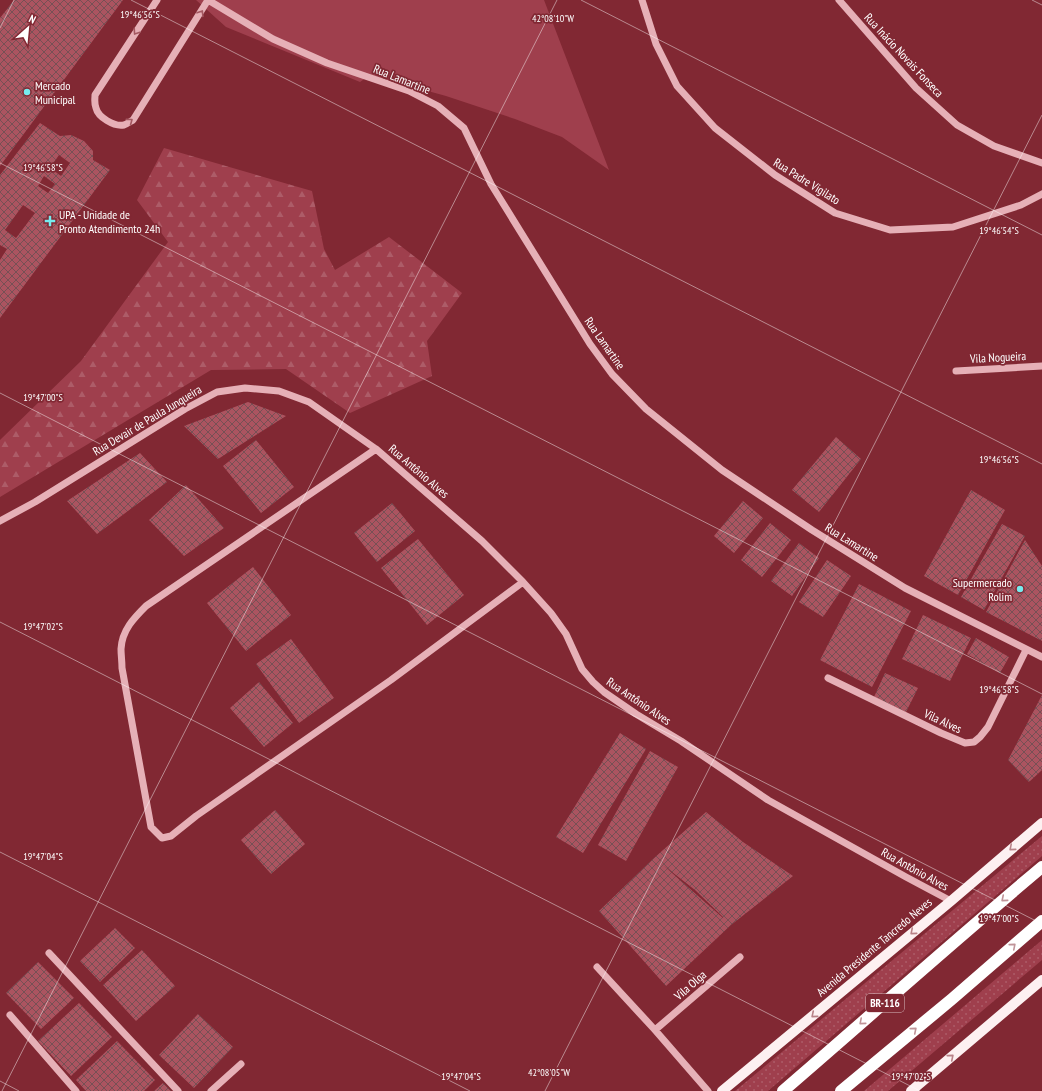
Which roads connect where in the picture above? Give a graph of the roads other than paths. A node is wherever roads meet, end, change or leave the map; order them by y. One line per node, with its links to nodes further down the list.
1 (157, 0): 2 (street, one-way to 2)
2 (208, 0): 12 (street, Rua Lamartine)
3 (642, 0): 6 (street, Rua Padre Vigilato)
4 (839, 0): 5 (street, Rua Inácio Novais Fonseca)
5 (1042, 163)
6 (1042, 194)
7 (1042, 366): 8 (street, Vila Nogueira)
8 (956, 371)
9 (376, 449): 10 (street, Rua Devair de Paula Junqueira); 11 (street, Rua Antônio Alves); 11 (street)
10 (0, 521)
11 (523, 582): 17 (street, Rua Antônio Alves)
12 (1026, 650): 13 (street, Rua Lamartine); 14 (street, Vila Alves)
13 (1042, 657)
14 (828, 678)
15 (1042, 822): 17 (main road, Avenida Presidente Tancredo Neves, one-way to 17)
16 (1042, 867): 31 (highway, BR-116, one-way to 31)
17 (951, 901): 30 (main road, Avenida Presidente Tancredo Neves, one-way to 30)
18 (1042, 921): 32 (highway, one-way to 18)
19 (49, 953): 27 (street)
20 (740, 957): 24 (street, Vila Olga)
21 (597, 967): 24 (street)
22 (1042, 980): 33 (main road, one-way to 22)
23 (10, 1015): 26 (street)
24 (655, 1030): 29 (street)
25 (241, 1064): 28 (street)
26 (76, 1091)
27 (178, 1091)
28 (211, 1091)
29 (708, 1091)
30 (722, 1091)
31 (783, 1091)
32 (840, 1091)
33 (911, 1091)

